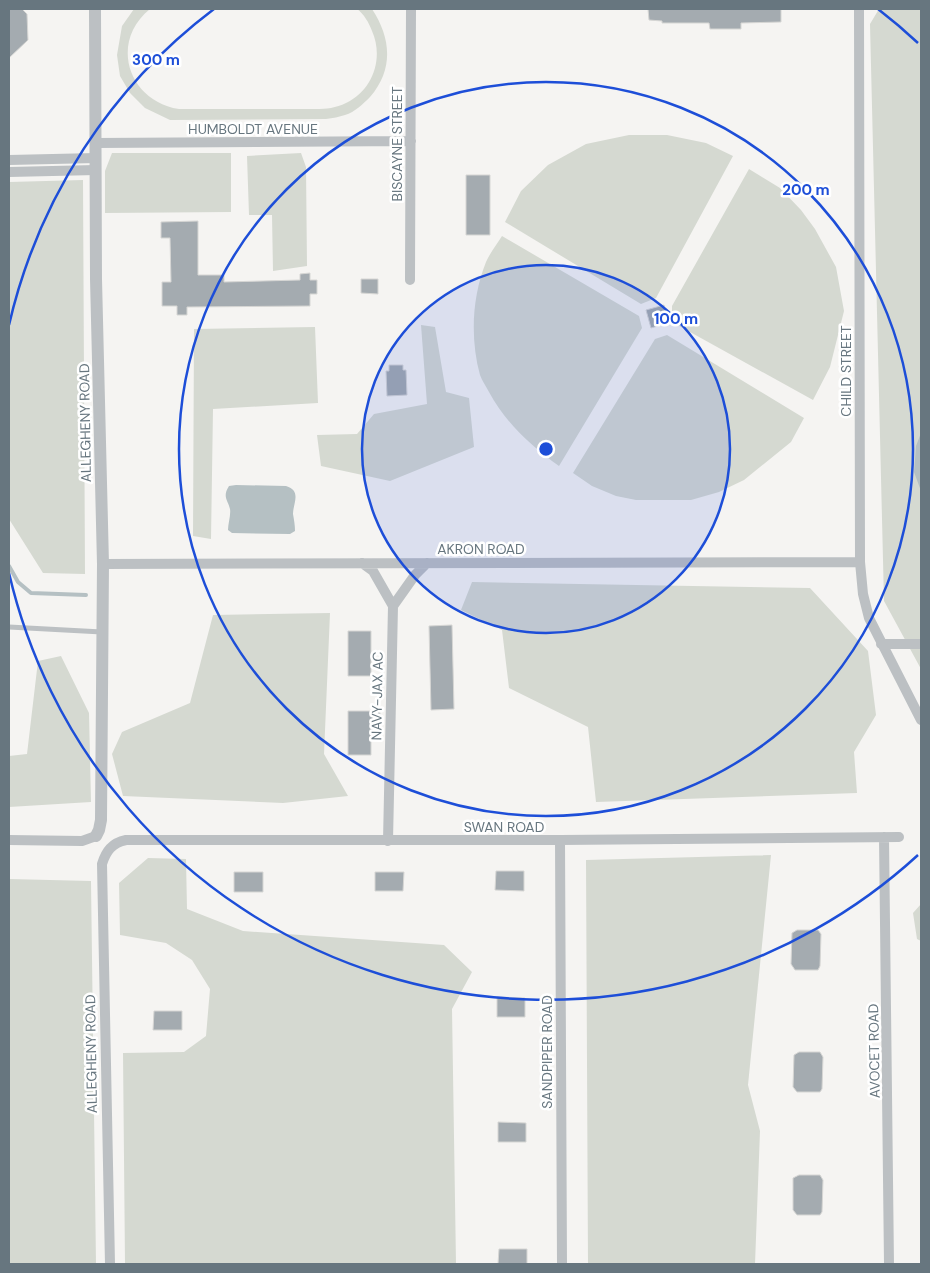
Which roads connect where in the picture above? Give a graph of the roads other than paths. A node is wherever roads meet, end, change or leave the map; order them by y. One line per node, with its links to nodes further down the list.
1 (95, 9): 5 (street, ALLEGHENY ROAD)
2 (411, 9): 4 (street, BISCAYNE STREET)
3 (859, 9): 10 (street, CHILD STREET)
4 (411, 142): 5 (street, HUMBOLDT AVENUE); 9 (street, BISCAYNE STREET)
5 (96, 143): 7 (street, ALLEGHENY ROAD)
6 (9, 160): 7 (street)
7 (96, 164): 8 (street); 13 (street, ALLEGHENY ROAD)
8 (9, 172)
9 (410, 280)
10 (860, 562): 12 (street, AKRON ROAD); 17 (street, CHILD STREET)
11 (362, 563): 12 (street, AKRON ROAD); 13 (street, AKRON ROAD); 14 (street, NAVY-JAX AC)
12 (427, 563): 14 (street)
13 (103, 564): 16 (street, ALLEGHENY ROAD)
14 (392, 606): 25 (street, NAVY-JAX AC)
15 (9, 627): 16 (lane)
16 (102, 632): 20 (street, ALLEGHENY ROAD)
17 (881, 644): 18 (street); 19 (street, CHILD STREET)
18 (921, 644)
19 (921, 720)
20 (96, 836): 23 (street)
21 (884, 837): 22 (street, SWAN ROAD); 24 (street, SWAN ROAD); 29 (street, AVOCET ROAD)
22 (899, 837)
23 (9, 840)
24 (560, 840): 25 (street, SWAN ROAD); 28 (street, SANDPIPER ROAD)
25 (388, 841): 26 (street, SWAN ROAD)
26 (111, 847): 27 (street, ALLEGHENY ROAD)
27 (110, 1264)
28 (562, 1264)
29 (889, 1264)

